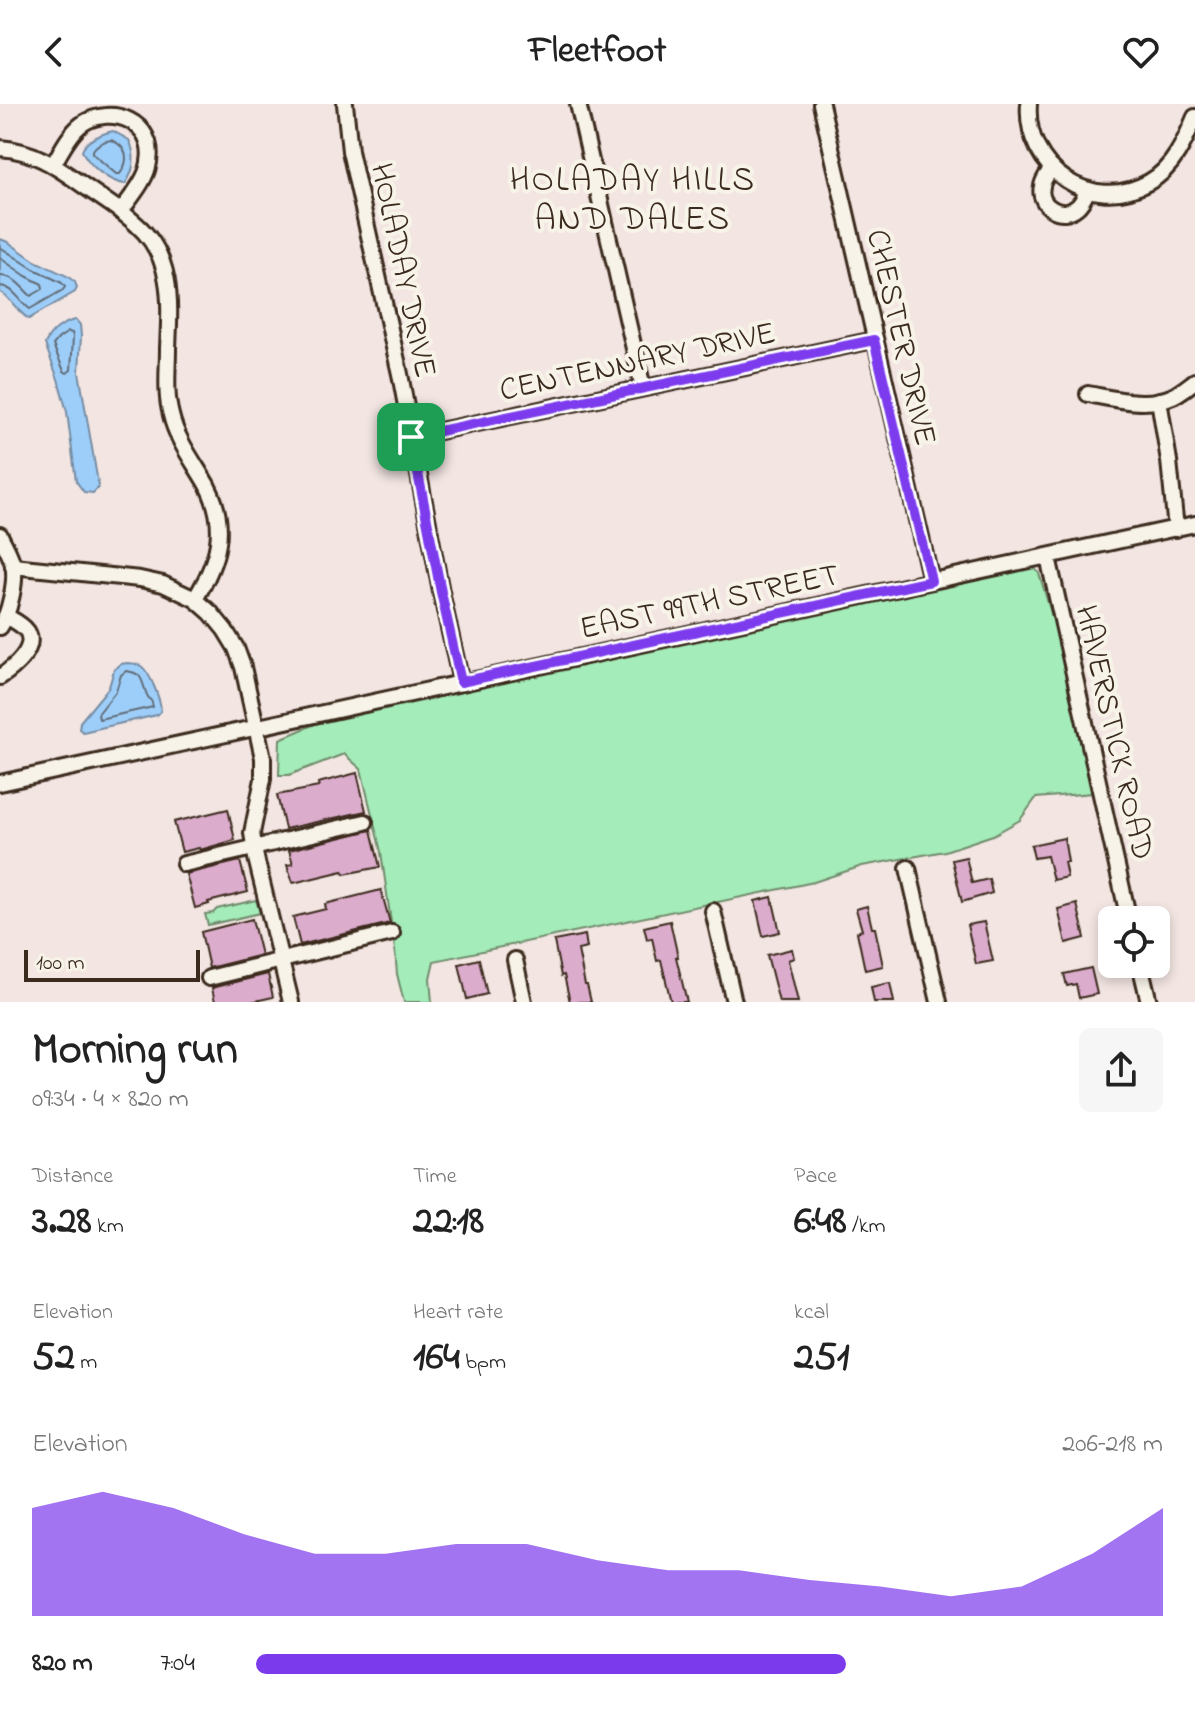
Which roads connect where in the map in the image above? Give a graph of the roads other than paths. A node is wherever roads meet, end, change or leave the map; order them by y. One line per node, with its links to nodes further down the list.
1 (345, 104): 18 (street, HOLADAY DRIVE)
2 (578, 104): 15 (street)
3 (821, 104): 13 (street, CHESTER DRIVE)
4 (1029, 104): 10 (street)
5 (1186, 104): 6 (street)
6 (1195, 108)
7 (1195, 117): 11 (street)
8 (0, 148): 9 (street)
9 (53, 165): 12 (street); 12 (street)
10 (1052, 168): 11 (street); 11 (street)
11 (1088, 190)
12 (121, 211): 25 (street)
13 (874, 340): 15 (street, CENTENNARY DRIVE); 24 (street, CHESTER DRIVE)
14 (1195, 381): 17 (street)
15 (643, 388): 18 (street, CENTENNARY DRIVE)
16 (1088, 394): 17 (street)
17 (1159, 400): 20 (street)
18 (411, 437): 29 (street, HOLADAY DRIVE)
19 (1195, 524): 20 (street, EAST 99TH STREET)
20 (1176, 529): 22 (street, EAST 99TH STREET)
21 (0, 535): 23 (street)
22 (1048, 557): 24 (street, EAST 99TH STREET); 36 (street, HAVERSTICK ROAD)
23 (13, 566): 25 (street); 26 (street)
24 (931, 581): 29 (street, EAST 99TH STREET)
25 (195, 599): 30 (street)
26 (5, 600): 27 (street)
27 (3, 622): 28 (street)
28 (0, 677)
29 (461, 682): 30 (street, EAST 99TH STREET)
30 (257, 727): 31 (street, EAST 99TH STREET); 33 (street)
31 (0, 783)
32 (365, 822): 33 (street)
33 (255, 847): 34 (street); 39 (street)
34 (184, 864)
35 (908, 868): 46 (street)
36 (1126, 906)
37 (713, 911): 45 (street)
38 (392, 933): 39 (street)
39 (281, 960): 41 (street); 43 (street)
40 (515, 960): 44 (street)
41 (209, 978)
42 (1143, 978): 47 (street)
43 (291, 1002)
44 (524, 1002)
45 (734, 1002)
46 (939, 1002)
47 (1149, 1002)

